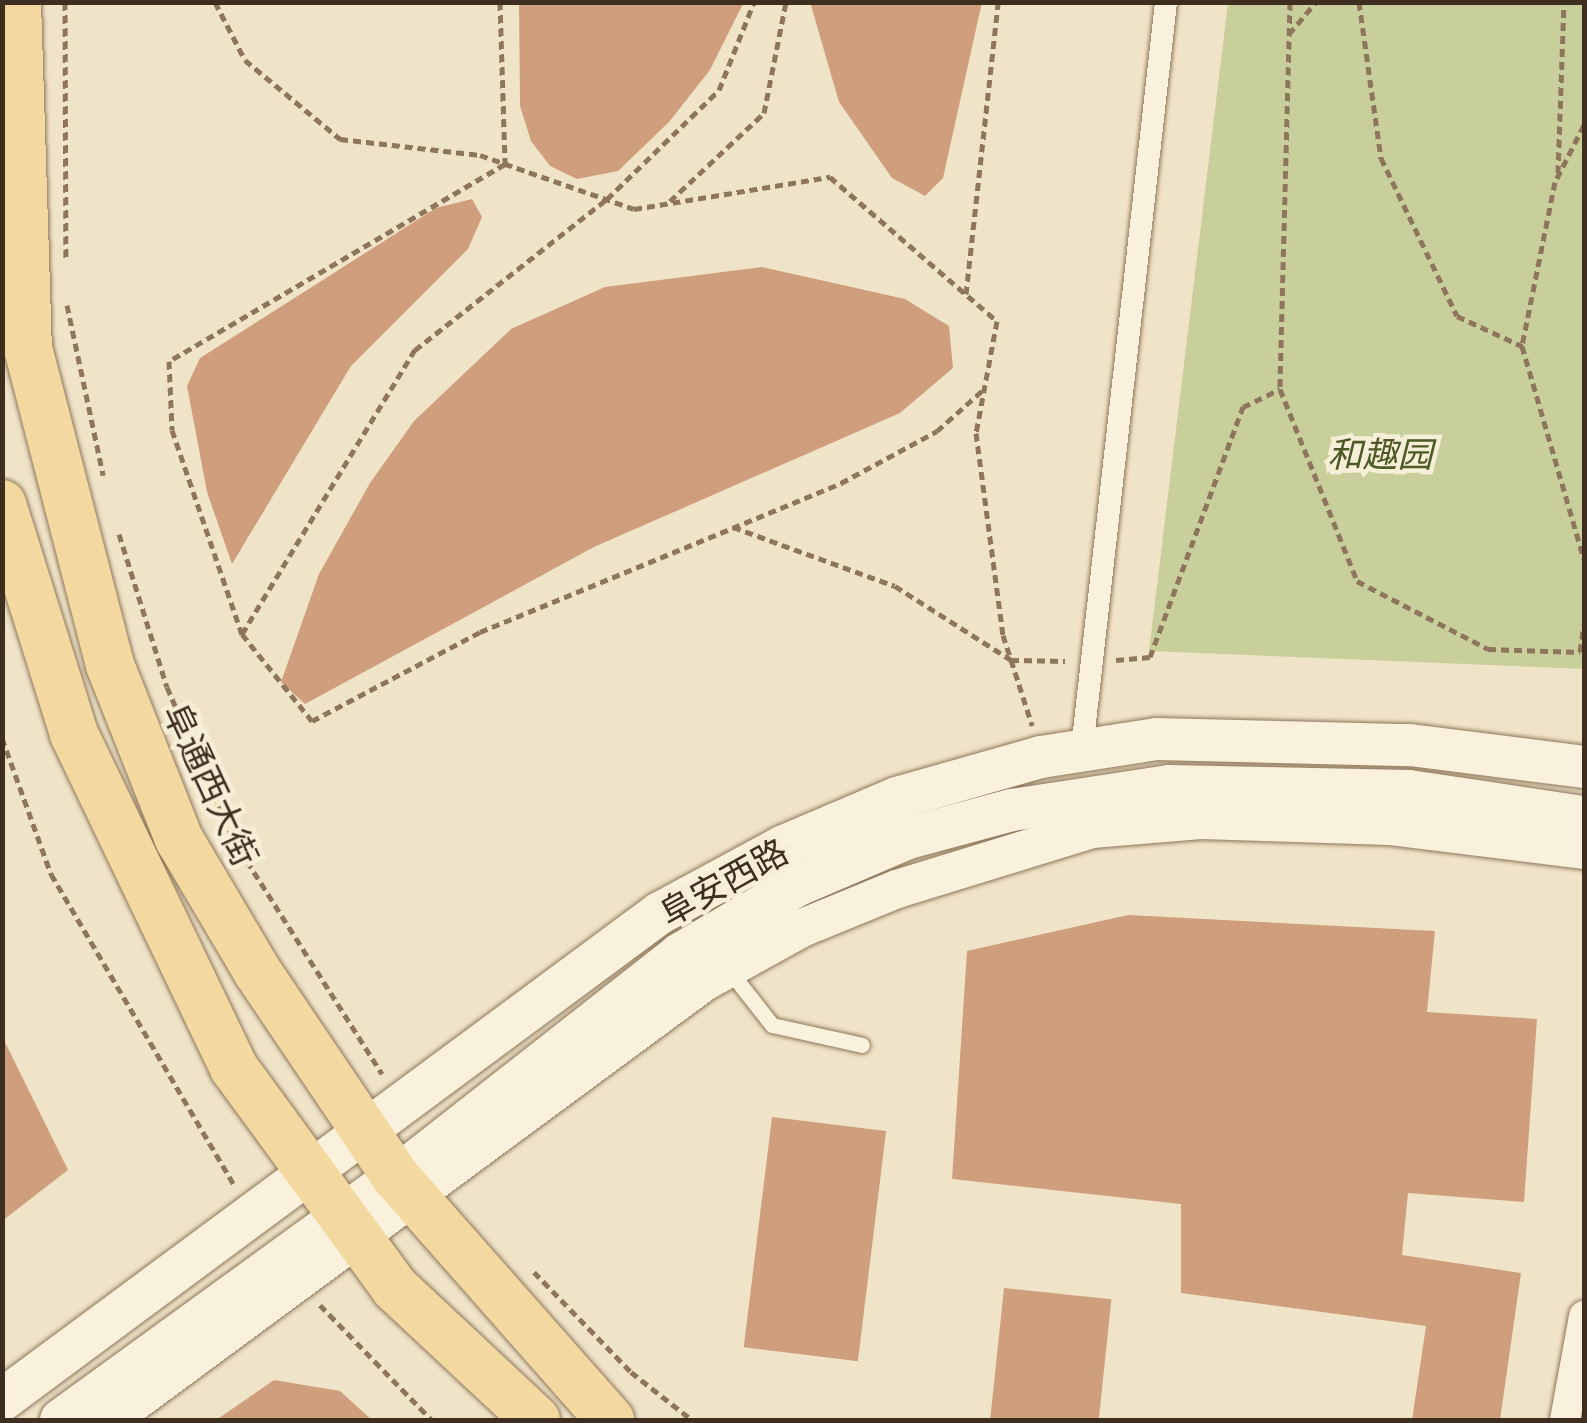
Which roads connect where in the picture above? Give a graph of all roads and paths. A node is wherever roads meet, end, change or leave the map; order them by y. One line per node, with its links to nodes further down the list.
1 (17, 2): 42 (main road, 阜通西大街)
2 (65, 2): 19 (path)
3 (215, 2): 15 (path)
4 (500, 2): 15 (path)
5 (754, 2): 17 (path)
6 (786, 2): 18 (path)
7 (998, 2): 21 (path)
8 (1166, 2): 33 (street)
9 (1290, 2): 13 (path)
10 (1316, 2): 13 (path)
11 (1359, 2): 22 (path)
12 (1564, 2): 16 (path)
13 (1289, 34): 23 (path)
14 (1584, 124): 16 (path)
15 (505, 164): 17 (path); 31 (path)
16 (1558, 176): 22 (path)
17 (607, 199): 18 (path); 31 (path)
18 (668, 204): 21 (path)
19 (66, 272)
20 (67, 290): 25 (path)
21 (966, 294): 24 (path)
22 (1522, 346): 29 (path)
23 (1280, 389): 30 (path); 33 (path)
24 (984, 390): 27 (path); 32 (path)
25 (107, 491)
26 (2, 504): 43 (main road)
27 (732, 527): 31 (path); 32 (path)
28 (116, 528): 41 (path, 阜通西大街)
29 (1584, 559)
30 (1584, 624)
31 (242, 634)
32 (1011, 660): 33 (path); 35 (path)
33 (1094, 661): 35 (street)
34 (2, 738): 45 (path)
35 (1062, 753): 36 (main road, 阜安西路); 41 (main road, 阜安西路)
36 (1584, 767)
37 (1584, 817): 44 (main road, 阜安西路)
38 (1584, 850): 39 (street)
39 (728, 969): 40 (lane); 44 (street)
40 (862, 1045)
41 (403, 1106): 42 (main road, 阜安西路)
42 (366, 1133): 43 (main road, 阜安西路); 44 (main road, 阜通西大街)
43 (308, 1177): 45 (main road, 阜安西路); 46 (main road)
44 (405, 1188): 46 (main road, 阜安西路); 55 (main road, 阜通西大街)
45 (256, 1215): 50 (main road, 阜安西路)
46 (350, 1230): 48 (street); 51 (main road, 阜安西路); 54 (main road)
47 (520, 1258): 56 (path)
48 (304, 1282): 52 (street); 53 (path)
49 (1584, 1316): 57 (street)
50 (2, 1400)
51 (62, 1420)
52 (110, 1420)
53 (432, 1420)
54 (536, 1420)
55 (610, 1420)
56 (692, 1420)
57 (1565, 1420)

